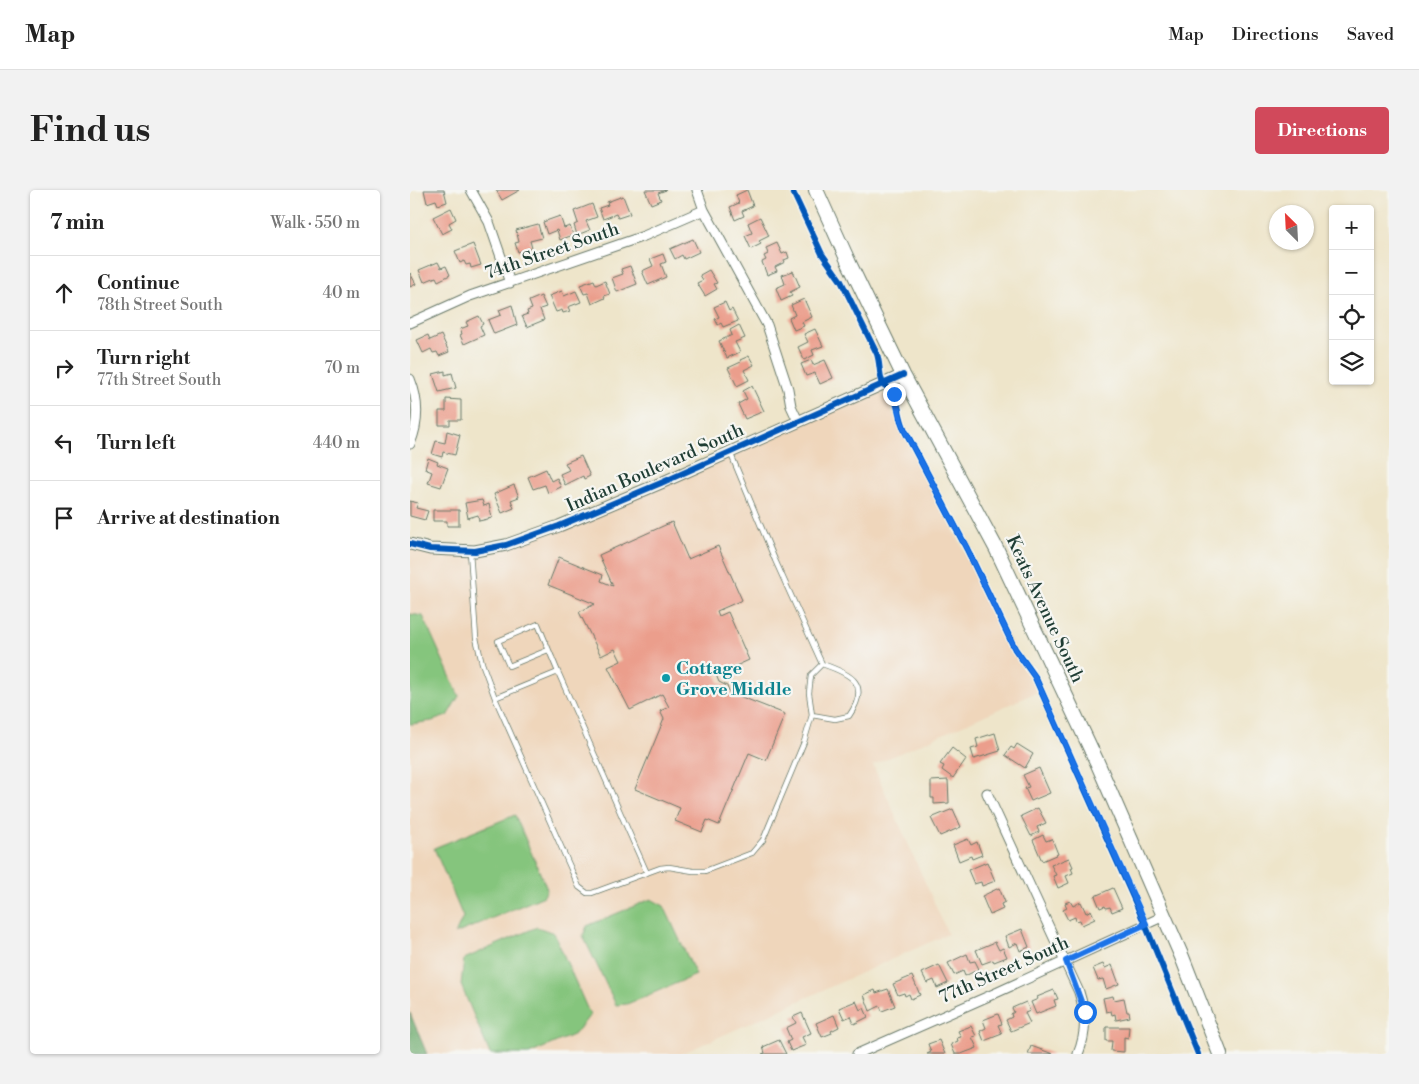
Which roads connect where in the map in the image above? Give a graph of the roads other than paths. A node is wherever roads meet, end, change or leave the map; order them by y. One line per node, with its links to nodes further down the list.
1 (471, 190): 5 (street)
2 (697, 190): 4 (street)
3 (816, 190): 7 (main road, Keats Avenue South)
4 (704, 210): 5 (street, 74th Street South); 9 (street)
5 (510, 283): 6 (street, 74th Street South)
6 (410, 323)
7 (904, 375): 9 (street, Indian Boulevard South); 21 (main road, Keats Avenue South)
8 (410, 380): 10 (street)
9 (798, 421): 11 (street, Indian Boulevard South)
10 (410, 444)
11 (730, 451): 13 (street, Indian Boulevard South); 15 (lane)
12 (410, 544): 13 (street, Indian Boulevard South)
13 (470, 550): 17 (lane)
14 (548, 650): 14 (lane); 16 (lane)
15 (822, 664): 18 (lane); 18 (lane)
16 (558, 672): 17 (lane); 20 (lane)
17 (495, 698): 20 (lane)
18 (812, 715): 20 (lane)
19 (987, 793): 22 (street)
20 (647, 872)
21 (1164, 916): 22 (street, 77th Street South); 25 (main road, Keats Avenue South)
22 (1066, 961): 23 (street, 77th Street South); 24 (street)
23 (857, 1054)
24 (1078, 1054)
25 (1220, 1054)

